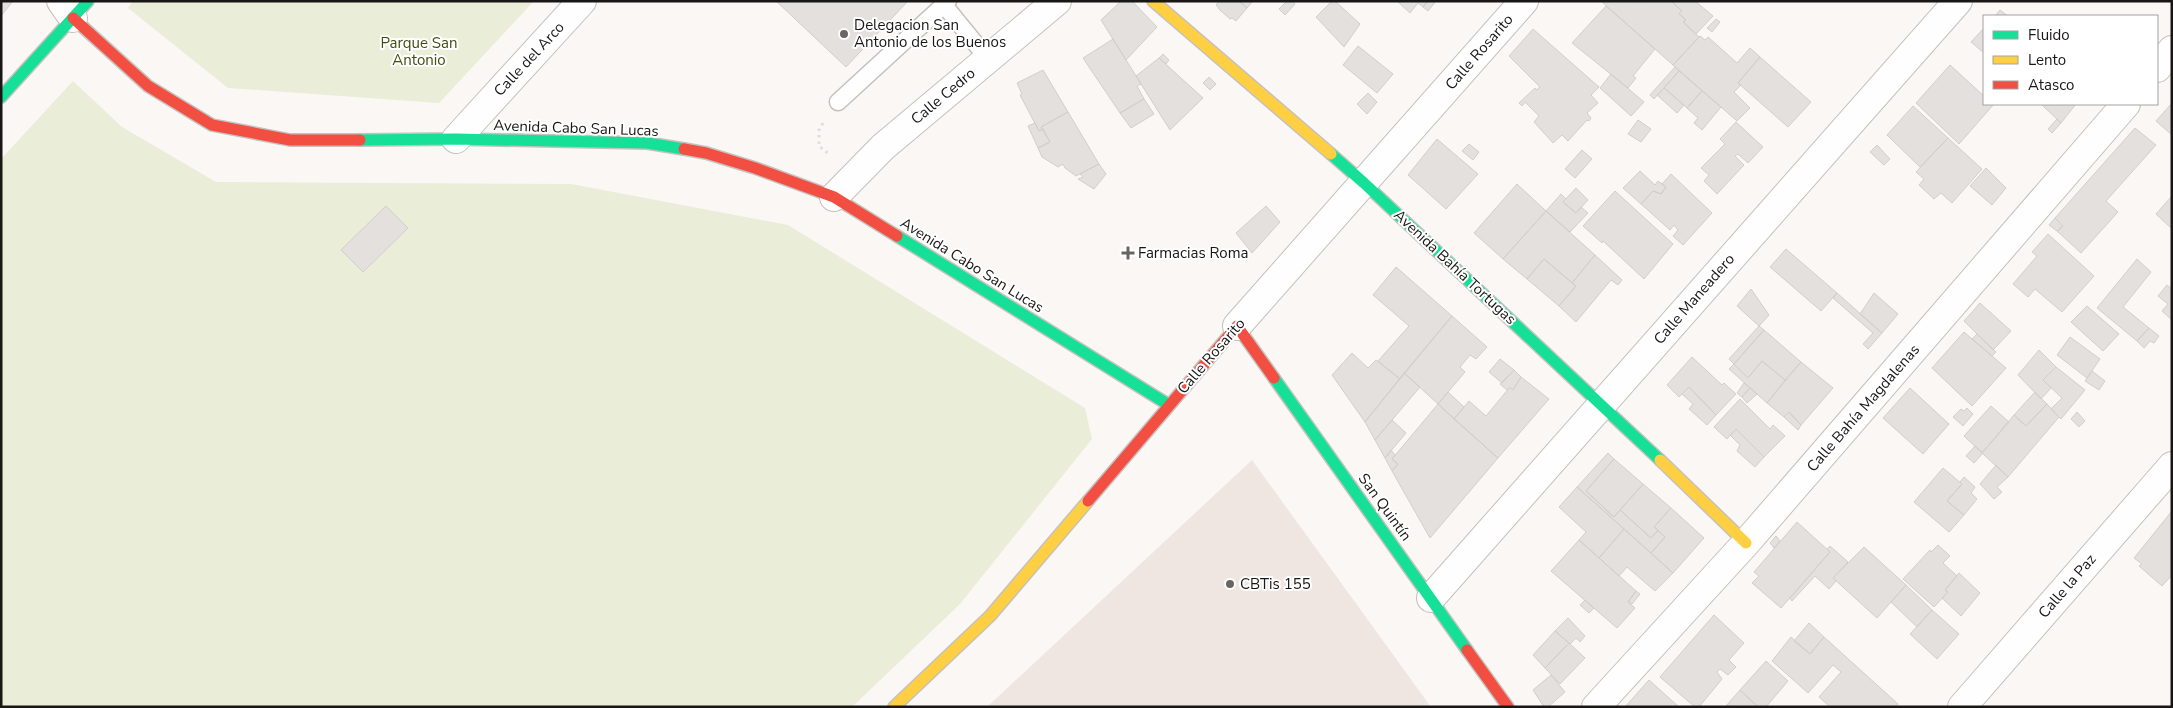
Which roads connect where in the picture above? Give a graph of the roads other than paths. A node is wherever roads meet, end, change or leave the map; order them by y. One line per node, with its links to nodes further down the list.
1 (582, 1): 14 (street, Calle del Arco)
2 (1057, 1): 9 (street, Calle Cedro)
3 (1154, 1): 15 (street, Avenida Bahía Tortugas)
4 (1524, 1): 15 (street, Calle Rosarito)
5 (1958, 1): 18 (street, Calle Maneadero)
6 (946, 3): 9 (lane); 12 (lane)
7 (74, 7): 11 (street); 14 (street, Avenida Cabo San Lucas)
8 (2172, 50): 10 (street)
9 (988, 59): 16 (street, Calle Cedro)
10 (2158, 67)
11 (1, 97)
12 (838, 102)
13 (2125, 105): 21 (street, Calle Bahía Magdalenas)
14 (456, 138): 16 (street, Avenida Cabo San Lucas)
15 (1364, 183): 17 (street, Calle Rosarito); 18 (street, Avenida Bahía Tortugas)
16 (834, 197): 19 (street, Avenida Cabo San Lucas)
17 (1237, 326): 19 (street, Calle Rosarito); 22 (street, San Quintín)
18 (1602, 404): 21 (street, Avenida Bahía Tortugas); 22 (street, Calle Maneadero)
19 (1169, 405): 23 (street, Calle Rosarito)
20 (2172, 466): 26 (street, Calle la Paz)
21 (1746, 543): 25 (street, Calle Bahía Magdalenas)
22 (1431, 598): 24 (street, San Quintín)
23 (894, 707)
24 (1508, 707)
25 (1596, 707)
26 (1962, 707)

